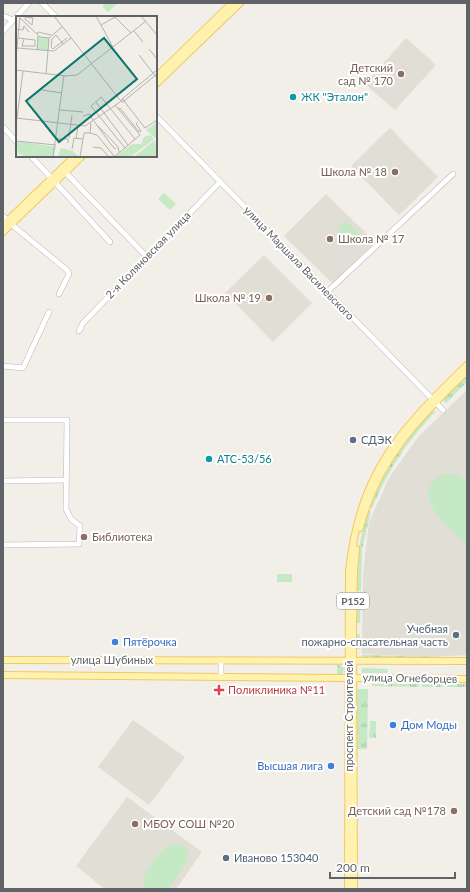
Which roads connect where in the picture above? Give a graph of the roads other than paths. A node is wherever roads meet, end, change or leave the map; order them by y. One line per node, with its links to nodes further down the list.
1 (29, 3): 6 (street)
2 (42, 3): 7 (street)
3 (232, 3): 11 (main road)
4 (240, 3): 12 (main road)
5 (3, 16): 9 (street)
6 (17, 16)
7 (55, 16)
8 (16, 17): 9 (street)
9 (13, 20): 10 (street)
10 (3, 31)
11 (157, 76)
12 (157, 83)
13 (157, 117): 22 (street, улица Маршала Василевского)
14 (3, 127): 15 (street)
15 (16, 141)
16 (32, 157): 21 (street)
17 (73, 157): 21 (main road)
18 (81, 157): 19 (main road)
19 (65, 172): 21 (main road); 26 (street)
20 (453, 174): 27 (street)
21 (53, 180): 23 (main road); 25 (street)
22 (220, 182): 26 (street, 2-я Коляновская улица); 27 (street, улица Маршала Василевского)
23 (6, 221): 24 (main road); 28 (street)
24 (3, 232)
25 (110, 242)
26 (146, 256): 30 (street, 2-я Коляновская улица)
27 (328, 292): 34 (street, улица Маршала Василевского)
28 (59, 294)
29 (49, 312): 32 (street)
30 (79, 331)
31 (467, 365): 34 (main road, проспект Строителей / Р152)
32 (3, 366)
33 (467, 371): 34 (main road, проспект Строителей / Р152)
34 (433, 401): 35 (street, улица Маршала Василевского); 42 (main road, проспект Строителей / Р152)
35 (443, 410)
36 (3, 420): 37 (street)
37 (66, 480): 38 (street); 39 (street)
38 (3, 481)
39 (3, 545)
40 (3, 660): 41 (main road, улица Шубиных)
41 (221, 660): 42 (main road, улица Шубиных); 45 (street)
42 (351, 660): 43 (main road, улица Огнеборцев); 46 (main road, проспект Строителей / Р152)
43 (467, 661)
44 (3, 675): 45 (main road, улица Шубиных)
45 (221, 676): 46 (main road, улица Шубиных)
46 (351, 677): 47 (main road, улица Огнеборцев); 48 (main road, проспект Строителей / Р152)
47 (467, 679)
48 (351, 812): 49 (main road, проспект Строителей / Р152); 50 (main road, проспект Строителей / Р152)
49 (348, 889)
50 (354, 889)

